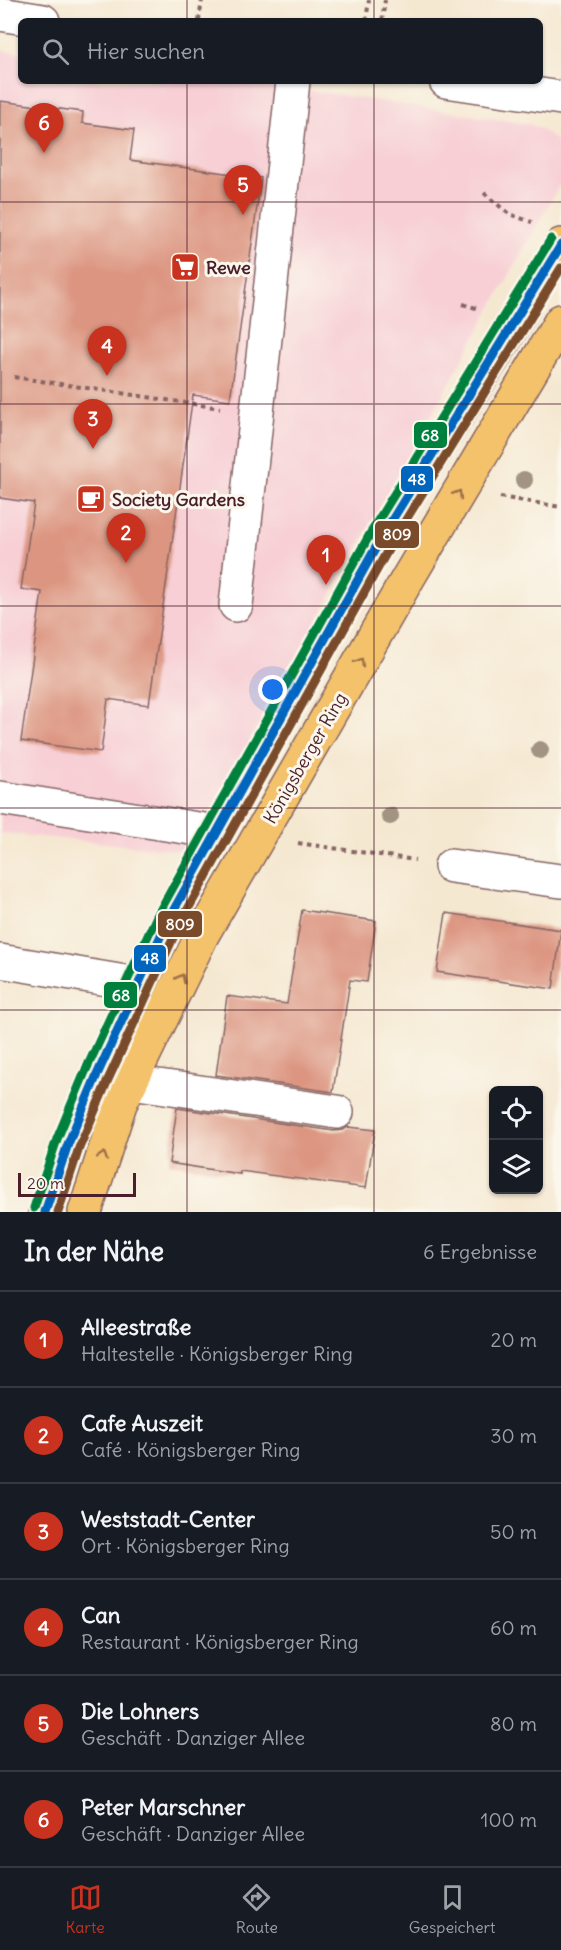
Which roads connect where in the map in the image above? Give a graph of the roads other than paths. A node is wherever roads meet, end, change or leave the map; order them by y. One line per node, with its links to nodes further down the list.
1 (0, 14): 2 (street)
2 (25, 18)
3 (293, 84): 8 (street)
4 (466, 84): 5 (street)
5 (561, 98)
6 (552, 235): 10 (main road)
7 (561, 321): 15 (main road, Königsberger Ring, one-way to 7)
8 (236, 605)
9 (0, 798): 10 (street)
10 (217, 832): 14 (main road)
11 (451, 866): 12 (street)
12 (561, 881)
13 (0, 961): 14 (street)
14 (137, 984): 17 (main road)
15 (131, 1082): 16 (street); 18 (main road, Königsberger Ring, one-way to 15)
16 (337, 1112)
17 (45, 1212)
18 (85, 1212)

